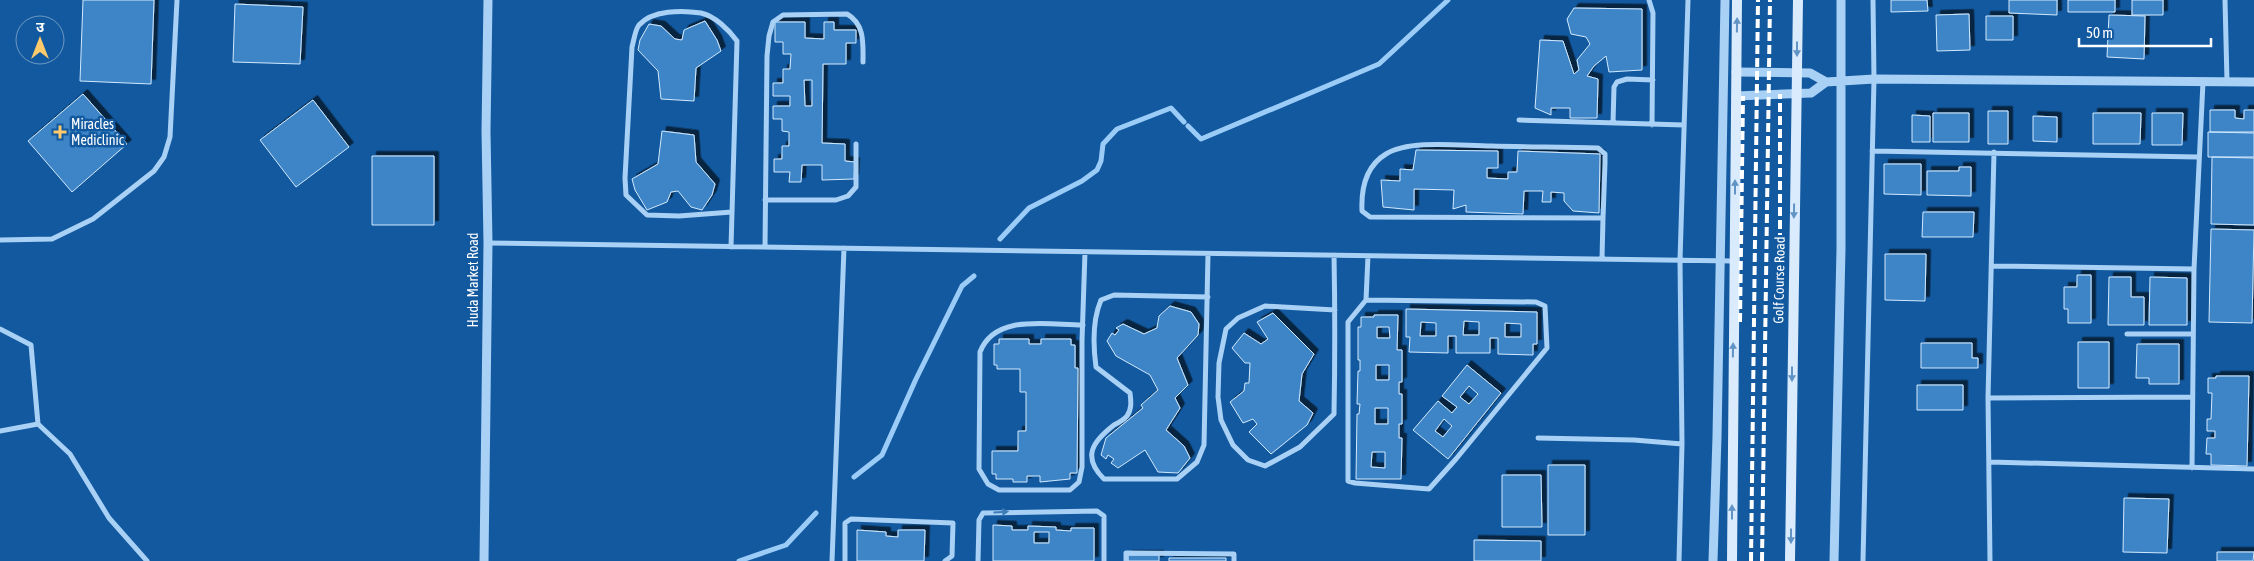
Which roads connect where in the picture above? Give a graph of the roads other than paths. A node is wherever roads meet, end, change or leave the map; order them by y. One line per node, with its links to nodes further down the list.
1 (177, 0): 34 (street)
2 (488, 0): 35 (street, Huda Market Road)
3 (1648, 0): 15 (street)
4 (1688, 0): 26 (street)
5 (1725, 0): 45 (street)
6 (1737, 0): 12 (main road, one-way to 6)
7 (1798, 0): 13 (main road, Golf Course Road, one-way to 13)
8 (1841, 0): 18 (street)
9 (1873, 0): 14 (street)
10 (2225, 0): 16 (street)
11 (863, 62): 31 (street)
12 (1736, 72): 13 (street); 22 (main road)
13 (1797, 72): 17 (street); 21 (main road, Golf Course Road)
14 (1874, 79): 18 (street); 19 (street); 28 (street)
15 (1653, 80): 24 (street); 25 (street)
16 (2227, 81): 19 (street); 20 (street)
17 (1826, 82): 18 (street); 21 (street)
18 (1841, 82): 78 (street)
19 (2203, 82): 30 (street)
20 (2254, 82)
21 (1797, 94): 22 (street); 77 (main road, Golf Course Road, one-way to 77)
22 (1736, 96): 46 (main road, one-way to 22)
23 (1519, 120): 24 (street)
24 (1613, 123): 25 (street)
25 (1652, 125): 26 (street)
26 (1684, 126): 44 (street)
27 (856, 144): 31 (street)
28 (1872, 151): 29 (street); 79 (street)
29 (1994, 152): 30 (street); 47 (street)
30 (2198, 156): 48 (street)
31 (765, 200): 37 (street)
32 (732, 212): 32 (street); 36 (street)
33 (1603, 218): 33 (street); 43 (street)
34 (0, 240)
35 (488, 243): 36 (street); 66 (street, Huda Market Road)
36 (731, 247): 37 (street)
37 (765, 247): 38 (street)
38 (844, 248): 39 (street); 67 (street)
39 (1085, 252): 40 (street); 52 (street)
40 (1208, 254): 41 (street); 49 (street)
41 (1334, 255): 42 (street); 51 (street)
42 (1368, 256): 43 (street); 50 (street)
43 (1602, 259): 44 (street)
44 (1680, 260): 45 (street); 61 (street)
45 (1720, 261): 46 (street); 75 (street)
46 (1735, 261): 76 (main road, one-way to 46)
47 (1993, 266): 48 (street); 57 (street)
48 (2194, 269): 55 (street)
49 (1208, 297): 49 (street)
50 (1366, 300): 50 (street)
51 (1335, 310): 51 (street)
52 (1083, 325): 52 (street)
53 (0, 329): 58 (street)
54 (2127, 334): 55 (street)
55 (2192, 334): 56 (street)
56 (2191, 397): 57 (street); 63 (street)
57 (1988, 398): 62 (street)
58 (38, 424): 59 (street); 65 (street)
59 (0, 432)
60 (1538, 438): 61 (street)
61 (1682, 444): 74 (street)
62 (1990, 462): 63 (street); 80 (street)
63 (2192, 468): 64 (street)
64 (2254, 469)
65 (147, 561)
66 (484, 561)
67 (832, 561)
68 (845, 561): 69 (street)
69 (945, 561)
70 (978, 561): 71 (street, one-way to 71)
71 (1104, 561)
72 (1126, 561): 73 (street)
73 (1234, 561)
74 (1678, 561)
75 (1713, 561)
76 (1732, 561)
77 (1790, 561)
78 (1834, 561)
79 (1863, 561)
80 (1990, 561)

